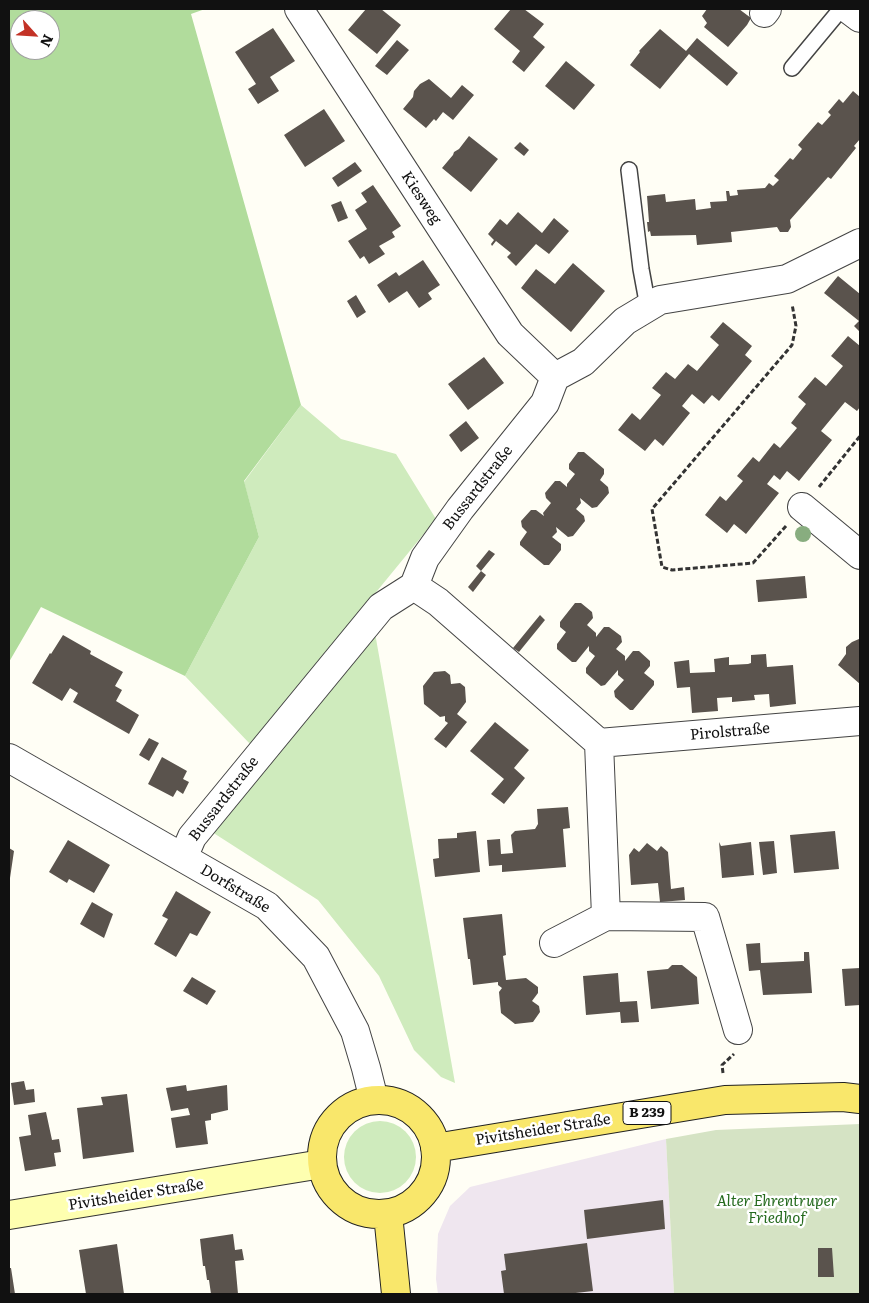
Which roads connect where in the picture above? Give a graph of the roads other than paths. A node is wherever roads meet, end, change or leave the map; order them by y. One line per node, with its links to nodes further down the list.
1 (299, 9): 9 (street, Kiesweg)
2 (841, 9): 5 (lane)
3 (848, 9): 4 (street)
4 (860, 18)
5 (792, 68)
6 (629, 170): 8 (lane)
7 (860, 243): 8 (street)
8 (648, 307): 9 (street)
9 (555, 377): 12 (street, Bussardstraße)
10 (802, 507): 11 (street)
11 (860, 555)
12 (414, 586): 14 (street); 16 (street, Bussardstraße)
13 (860, 721): 14 (street, Pirolstraße)
14 (599, 742): 17 (street)
15 (9, 758): 16 (street, Dorfstraße)
16 (184, 858): 21 (street, Dorfstraße)
17 (606, 916): 18 (street); 19 (street)
18 (554, 943)
19 (738, 1030)
20 (860, 1099): 22 (main road, Pivitsheider Straße / B 239)
21 (374, 1100): 22 (main road); 23 (main road)
22 (435, 1148): 24 (main road)
23 (322, 1164): 24 (main road); 25 (main road, Pivitsheider Straße)
24 (388, 1214): 26 (main road)
25 (9, 1215)
26 (396, 1294)

